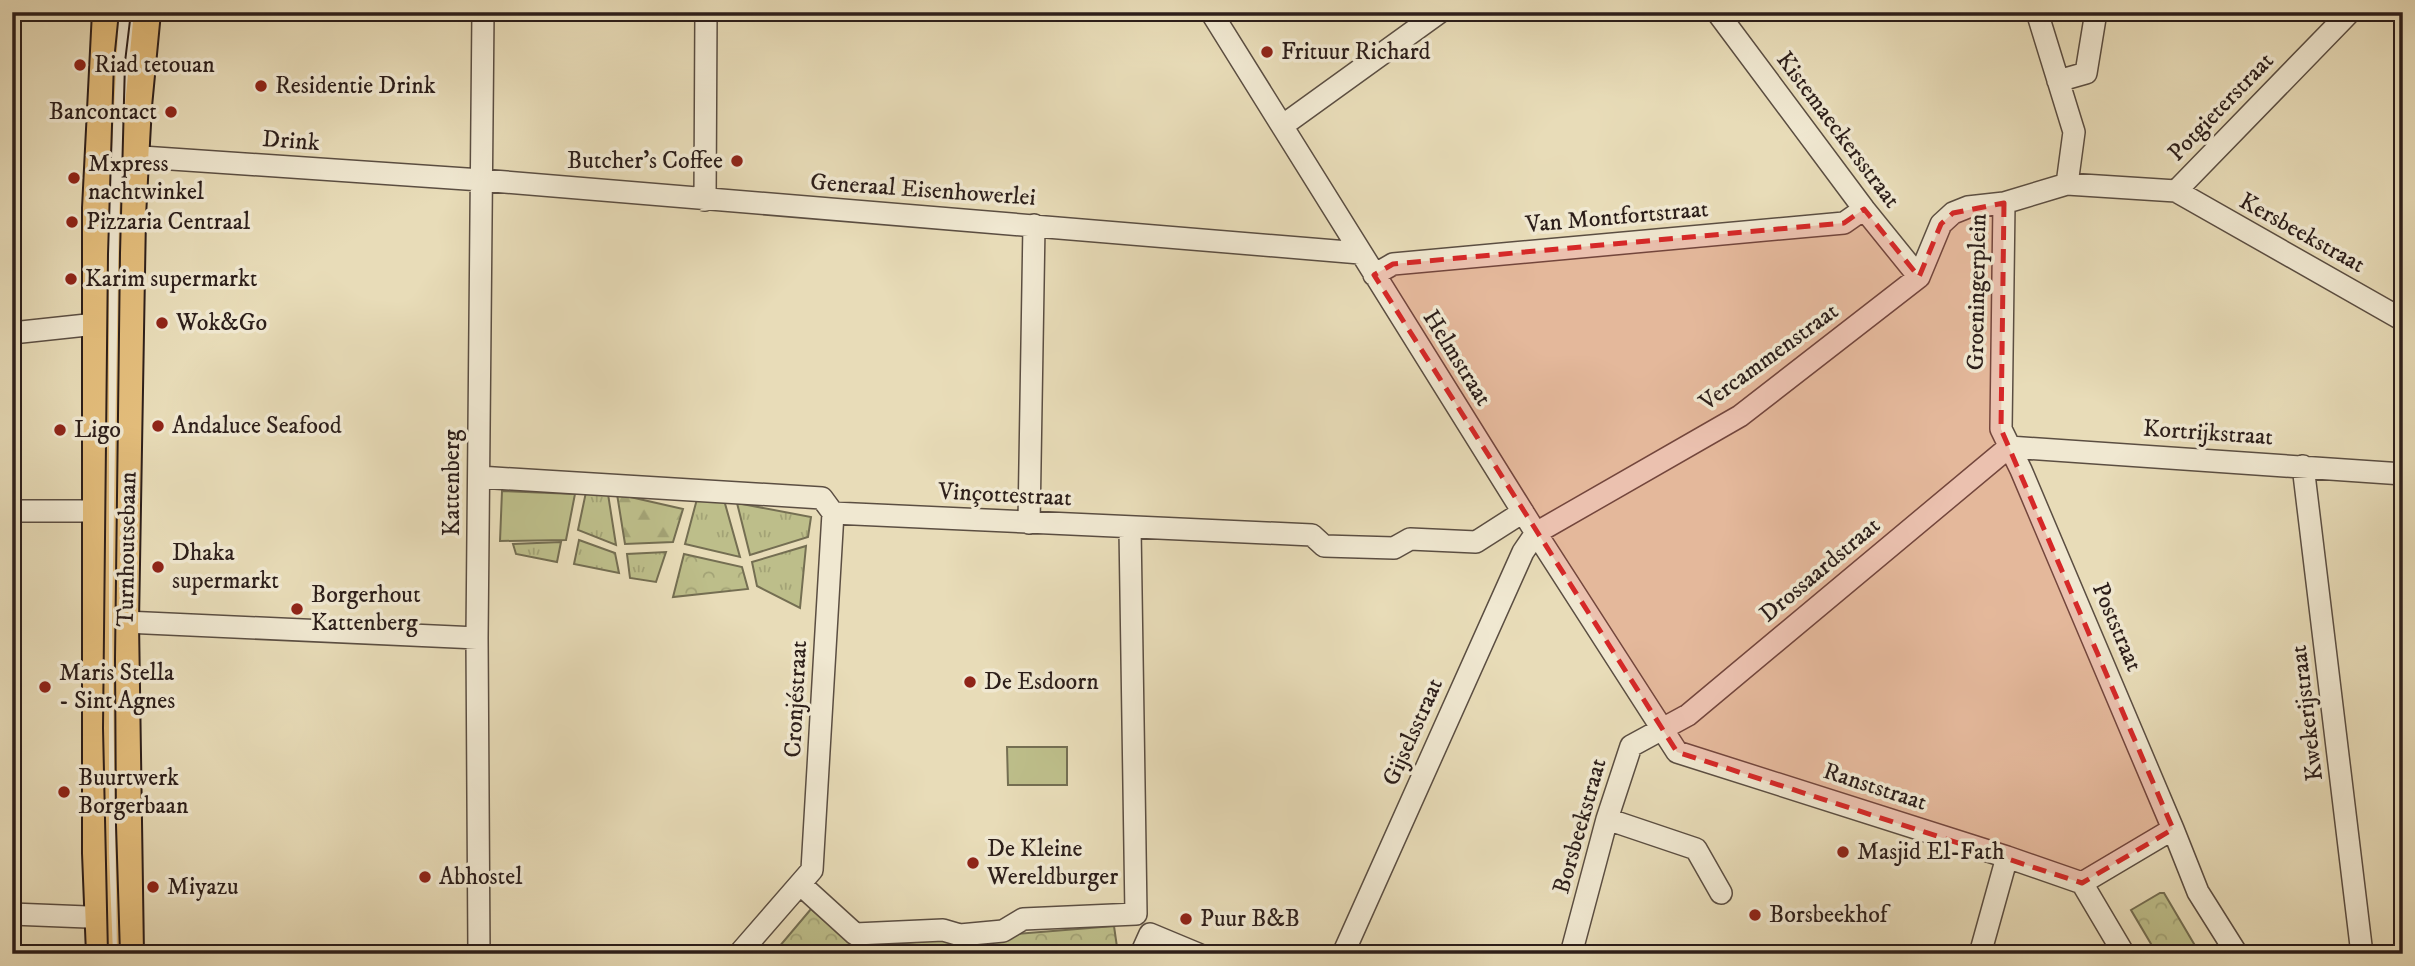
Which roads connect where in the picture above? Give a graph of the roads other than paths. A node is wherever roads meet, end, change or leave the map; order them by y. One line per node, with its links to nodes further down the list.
1 (106, 12): 14 (main road, Turnhoutsebaan)
2 (125, 12): 14 (street)
3 (147, 12): 14 (main road, Turnhoutsebaan)
4 (483, 12): 15 (street, Kattenberg)
5 (706, 12): 18 (street)
6 (1440, 12): 13 (street)
7 (1717, 12): 20 (street, Kistemaeckersstraat)
8 (2036, 12): 12 (street)
9 (2096, 12): 12 (street)
10 (2350, 12): 17 (street, Potgieterstraat)
11 (1220, 16): 13 (street, Helmstraat)
12 (2058, 81): 16 (street)
13 (1282, 126): 22 (street, Helmstraat)
14 (117, 155): 15 (street, Drink); 26 (main road, Turnhoutsebaan); 39 (main road, Turnhoutsebaan); 49 (street)
15 (481, 180): 18 (street, Generaal Eisenhowerlei); 31 (street, Kattenberg)
16 (2067, 184): 17 (street, Potgieterstraat); 19 (street, Groeningerplein)
17 (2176, 191): 25 (street, Kersbeekstraat)
18 (705, 200): 21 (street, Generaal Eisenhowerlei)
19 (2004, 203): 24 (street, Vercammenstraat); 28 (street, Groeningerplein)
20 (1864, 208): 23 (street, Van Montfortstraat); 24 (street, Kistemaeckersstraat)
21 (1034, 225): 22 (street, Generaal Eisenhowerlei); 36 (street)
22 (1360, 253): 23 (street, Helmstraat)
23 (1374, 275): 34 (street, Helmstraat)
24 (1919, 277): 38 (street, Vercammenstraat)
25 (2403, 320)
26 (96, 324): 27 (street); 33 (main road, Turnhoutsebaan)
27 (12, 333)
28 (2009, 447): 29 (street, Kortrijkstraat); 41 (street, Drossaardstraat); 43 (street, Poststraat)
29 (2303, 466): 30 (street, Kortrijkstraat); 62 (street, Kwekerijstraat)
30 (2403, 474)
31 (479, 477): 35 (street, Vinçottestraat); 40 (street, Kattenberg)
32 (12, 511): 33 (street)
33 (97, 512): 49 (main road, Turnhoutsebaan)
34 (1523, 512): 37 (street, Vinçottestraat); 38 (street, Helmstraat)
35 (833, 513): 36 (street, Vinçottestraat); 46 (street, Cronjéstraat)
36 (1029, 523): 37 (street, Vinçottestraat)
37 (1130, 527): 46 (street)
38 (1536, 533): 41 (street, Helmstraat); 57 (street, Gijselsstraat)
39 (125, 622): 40 (street); 49 (main road, Turnhoutsebaan)
40 (477, 638): 53 (street, Kattenberg)
41 (1661, 730): 42 (street, Borsbeekstraat); 44 (street, Ranststraat)
42 (1607, 819): 47 (street); 58 (street, Borsbeekstraat)
43 (2173, 829): 45 (street); 61 (street, Poststraat)
44 (2007, 857): 45 (street, Ranststraat); 59 (street)
45 (2082, 883): 60 (street)
46 (800, 884): 54 (street, Cronjéstraat)
47 (1721, 893)
48 (12, 914): 49 (street)
49 (113, 918): 50 (main road, Turnhoutsebaan); 51 (street); 52 (main road, Turnhoutsebaan)
50 (100, 954)
51 (114, 954)
52 (130, 954)
53 (479, 954)
54 (739, 954)
55 (1140, 954): 56 (street)
56 (1198, 954)
57 (1343, 954)
58 (1571, 954)
59 (1980, 954)
60 (2124, 954)
61 (2237, 954)
62 (2362, 954)

